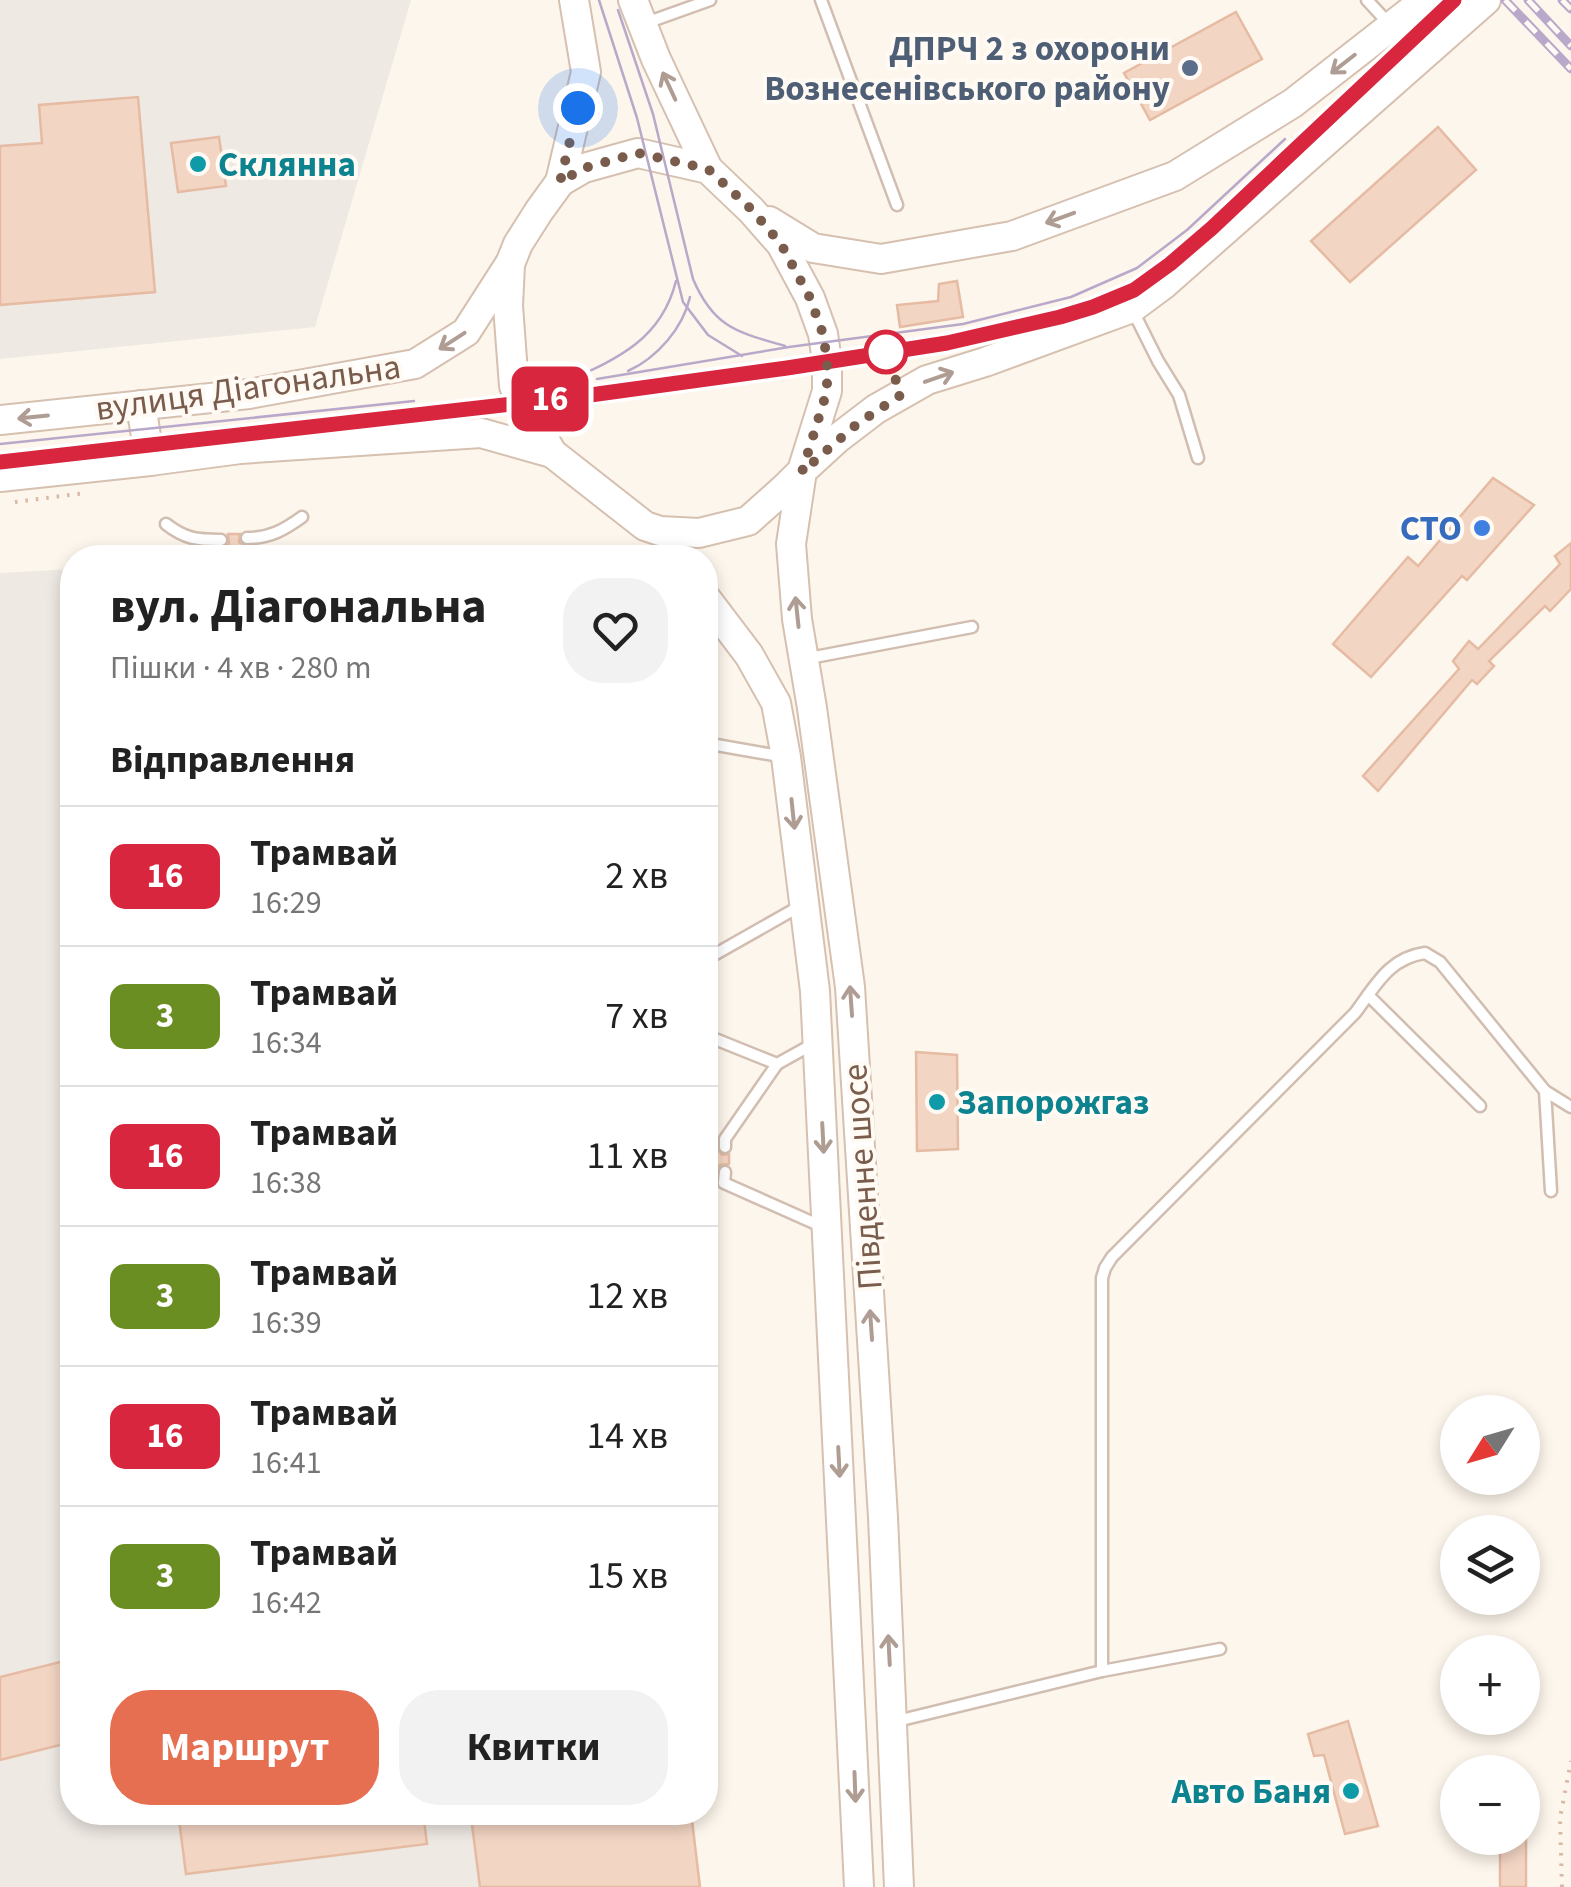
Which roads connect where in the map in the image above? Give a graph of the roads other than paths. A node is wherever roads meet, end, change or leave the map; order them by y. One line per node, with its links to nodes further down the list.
1 (574, 0): 10 (main road)
2 (710, 0): 7 (lane)
3 (821, 0): 11 (lane)
4 (1367, 0): 8 (lane)
5 (1486, 0): 14 (main road)
6 (1423, 2): 8 (main road)
7 (638, 12): 9 (main road, one-way to 7)
8 (1392, 27): 12 (main road, one-way to 12)
9 (708, 169): 10 (main road); 12 (main road)
10 (560, 182): 13 (main road)
11 (898, 205)
12 (752, 210): 20 (main road)
13 (510, 264): 15 (main road, вулиця Діагональна, one-way to 15); 17 (main road)
14 (1132, 308): 18 (lane); 20 (main road, one-way to 14)
15 (141, 406): 16 (main road, вулиця Діагональна, one-way to 16); 19 (main road)
16 (0, 420)
17 (552, 453): 19 (main road, вулиця Діагональна); 24 (main road)
18 (1198, 458)
19 (150, 462): 21 (main road, вулиця Діагональна)
20 (802, 472): 24 (main road); 30 (main road, Південне шосе, one-way to 20)
21 (0, 477)
22 (302, 518): 25 (lane)
23 (166, 524): 26 (lane)
24 (645, 526): 27 (main road)
25 (247, 538)
26 (221, 540)
27 (663, 545)
28 (718, 614): 32 (main road, Південне шосе)
29 (972, 627): 30 (lane)
30 (803, 659): 47 (main road, Південне шосе, one-way to 30)
31 (718, 745): 32 (lane)
32 (786, 757): 33 (main road, Південне шосе, one-way to 33)
33 (803, 904): 34 (lane); 37 (main road, Південне шосе)
34 (718, 953)
35 (1368, 995): 39 (lane); 40 (lane); 49 (lane)
36 (718, 1040): 38 (lane)
37 (818, 1042): 38 (lane); 45 (main road, Південне шосе, one-way to 45)
38 (778, 1064): 42 (lane)
39 (1545, 1090): 41 (lane); 44 (lane)
40 (1480, 1106)
41 (1571, 1108)
42 (725, 1147)
43 (724, 1172): 45 (lane)
44 (1550, 1191)
45 (828, 1229): 46 (main road, Південне шосе, one-way to 46)
46 (842, 1516): 47 (main road); 51 (main road, Південне шосе, one-way to 51)
47 (883, 1518): 50 (main road, Південне шосе, one-way to 47)
48 (1220, 1649): 49 (lane)
49 (1102, 1671): 50 (lane)
50 (892, 1722): 52 (main road, Південне шосе)
51 (859, 1887)
52 (899, 1887)

